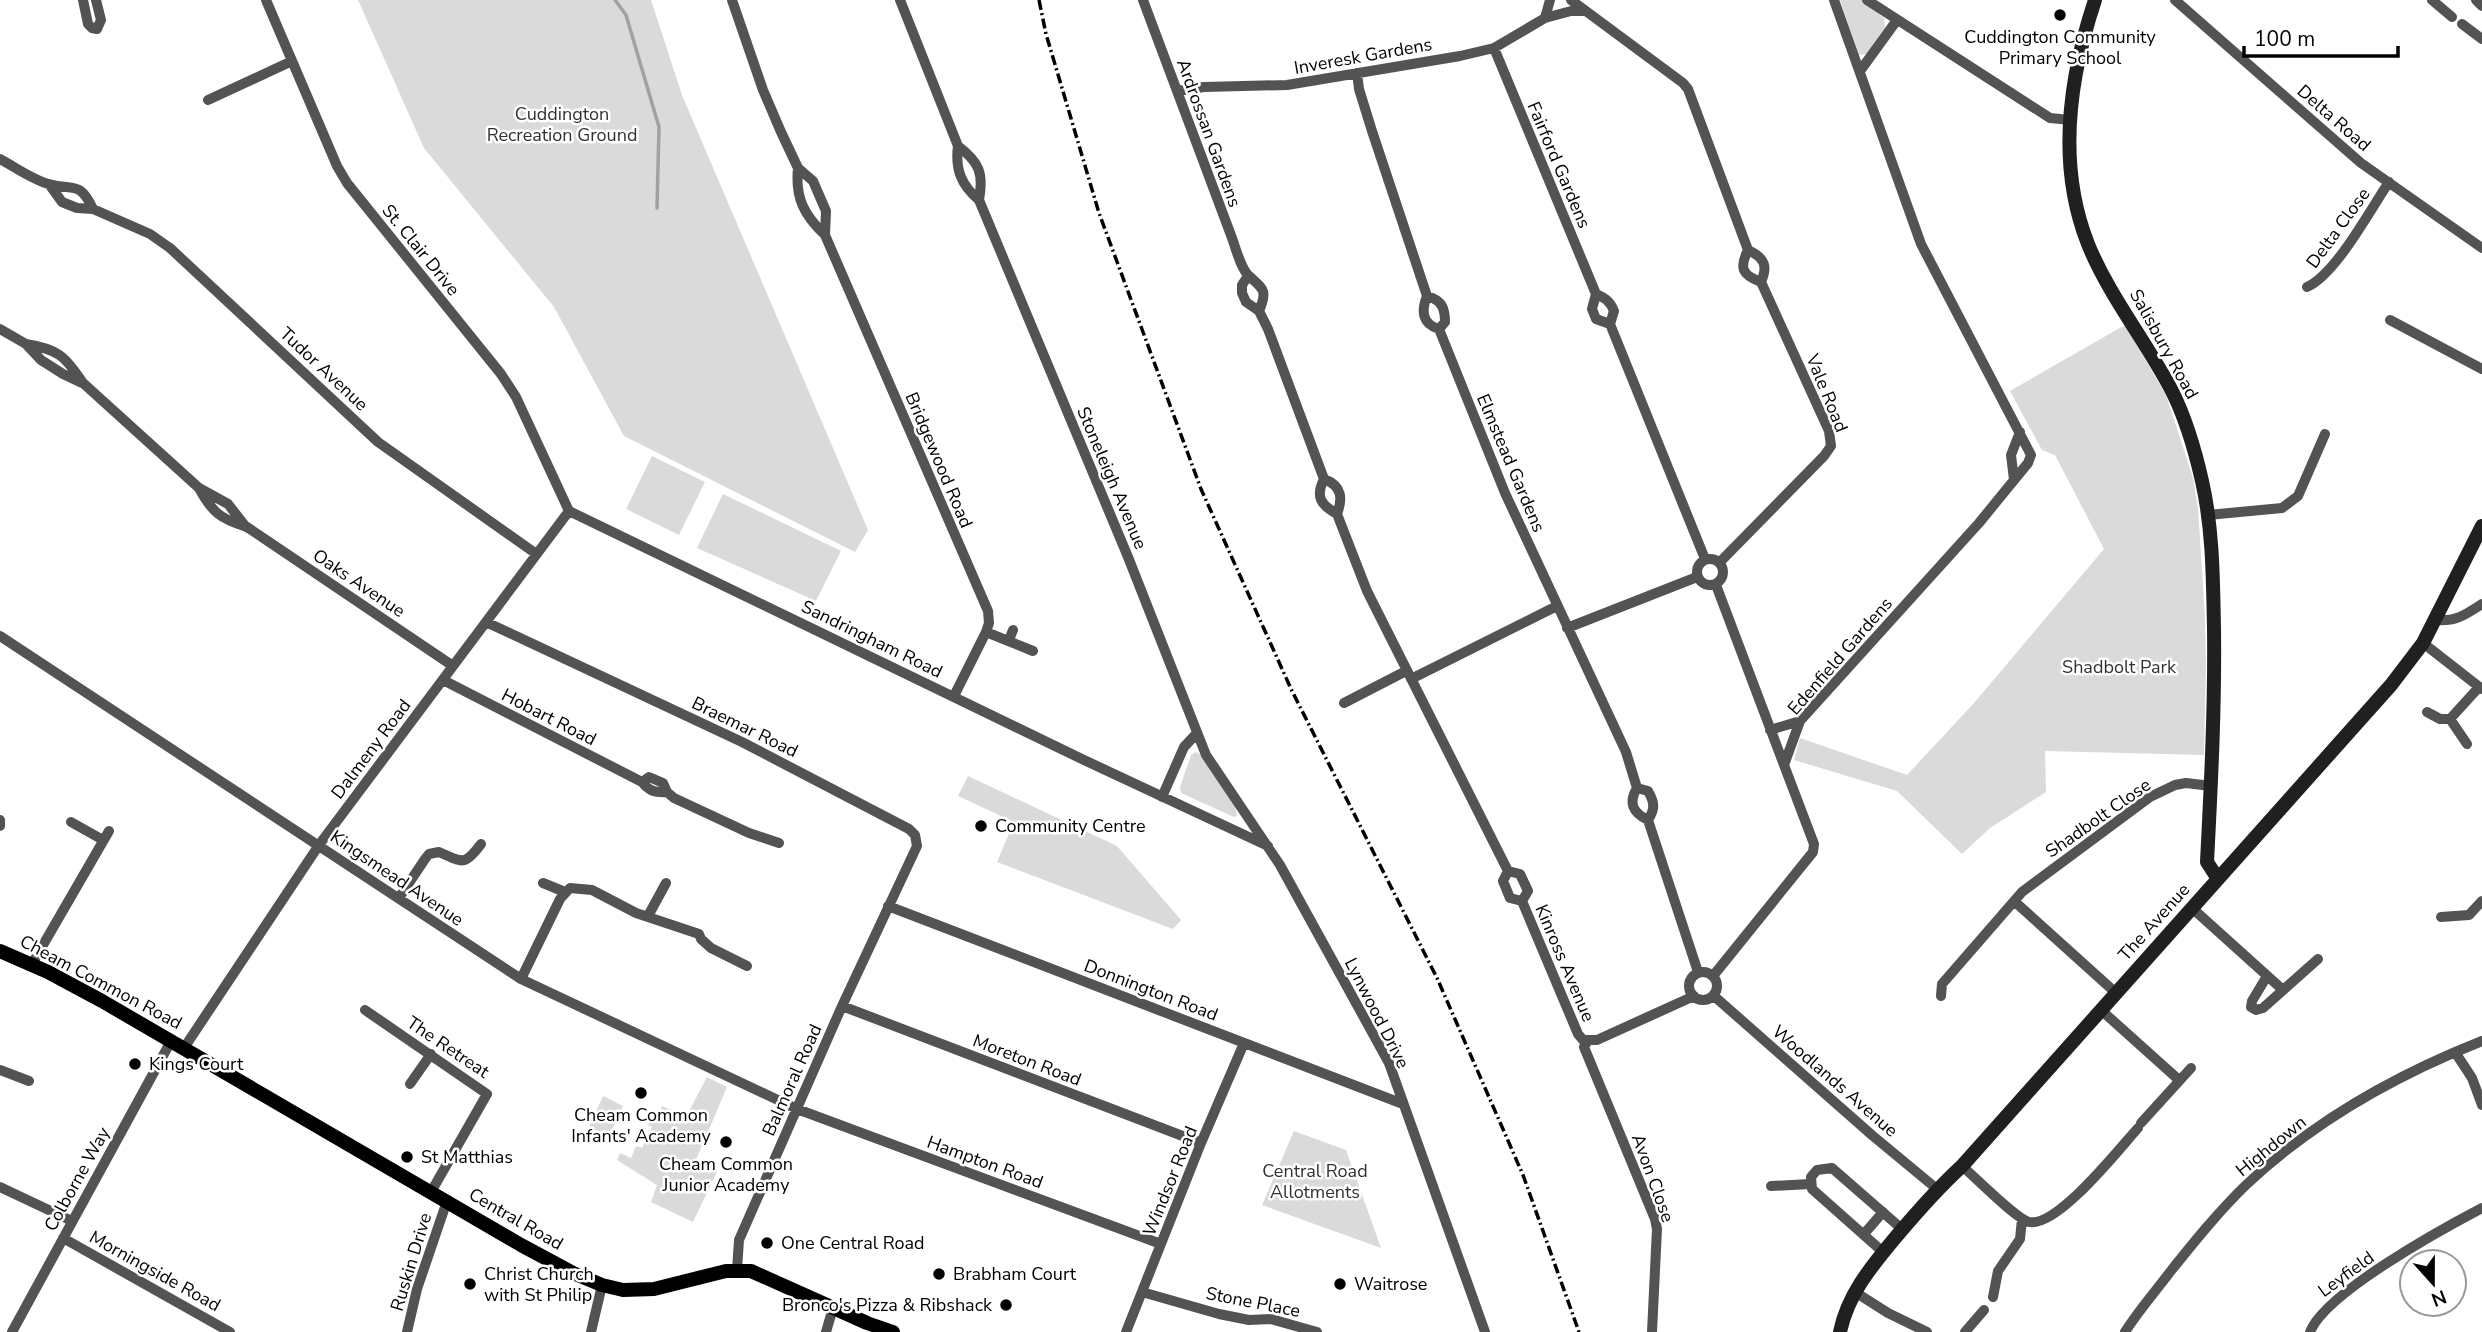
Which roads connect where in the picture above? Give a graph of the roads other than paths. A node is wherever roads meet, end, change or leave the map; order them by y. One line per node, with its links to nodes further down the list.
1 (83, 0): 2 (street)
2 (96, 0)
3 (266, 0): 23 (street, St. Clair Drive)
4 (732, 0): 31 (street, Bridgewood Road)
5 (900, 0): 29 (street, Stoneleigh Avenue)
6 (1143, 0): 26 (street, Ardrossan Gardens)
7 (1550, 0): 18 (street)
8 (1571, 0): 16 (street, Vale Road)
9 (1834, 0): 24 (street, Edenfield Gardens)
10 (1867, 0): 19 (street)
11 (2095, 0): 28 (street, Salisbury Road)
12 (2175, 0): 32 (street, Delta Road)
13 (2432, 0): 17 (street)
14 (2476, 0): 15 (street)
15 (2482, 6)
16 (1585, 11): 18 (street, Inveresk Gardens); 38 (street, Vale Road)
17 (2452, 17)
18 (1545, 18): 22 (street, Inveresk Gardens)
19 (1897, 20): 24 (street); 28 (street)
20 (2462, 24): 21 (street)
21 (2482, 39)
22 (1494, 48): 25 (street, Inveresk Gardens); 42 (street, Fairford Gardens)
23 (292, 61): 27 (street); 55 (street, St. Clair Drive)
24 (1860, 71): 50 (street, Edenfield Gardens)
25 (1357, 74): 26 (street, Inveresk Gardens); 43 (street, Elmstead Gardens)
26 (1177, 91): 39 (street, Ardrossan Gardens)
27 (208, 100)
28 (2070, 120): 57 (street, Salisbury Road)
29 (958, 146): 34 (street, Stoneleigh Avenue); 34 (street, Stoneleigh Avenue)
30 (0, 159): 33 (street, Tudor Avenue)
31 (799, 168): 36 (street, Bridgewood Road); 36 (street, Bridgewood Road)
32 (2389, 182): 37 (street, Delta Road); 41 (street, Delta Close)
33 (50, 184): 35 (street, Tudor Avenue); 35 (street, Tudor Avenue)
34 (979, 200): 85 (street, Stoneleigh Avenue)
35 (93, 209): 60 (street, Tudor Avenue)
36 (825, 235): 70 (street, Bridgewood Road)
37 (2482, 248)
38 (1748, 250): 40 (street, Vale Road); 40 (street, Vale Road)
39 (1248, 276): 44 (street, Ardrossan Gardens); 44 (street, Ardrossan Gardens)
40 (1761, 282): 62 (street, Vale Road)
41 (2308, 288)
42 (1596, 293): 46 (street, Fairford Gardens); 46 (street, Fairford Gardens)
43 (1427, 296): 48 (street, Elmstead Gardens); 48 (street, Elmstead Gardens)
44 (1259, 311): 52 (street, Ardrossan Gardens)
45 (2389, 320): 49 (street)
46 (1609, 324): 61 (street, Fairford Gardens)
47 (0, 329): 54 (street, Oaks Avenue)
48 (1439, 329): 66 (street, Elmstead Gardens)
49 (2482, 369)
50 (2020, 432): 53 (street); 53 (street, Edenfield Gardens)
51 (2325, 434): 57 (street)
52 (1324, 479): 56 (street, Ardrossan Gardens); 56 (street, Ardrossan Gardens)
53 (2014, 480): 83 (street, Edenfield Gardens)
54 (198, 488): 59 (street, Oaks Avenue); 59 (street, Oaks Avenue)
55 (569, 511): 60 (street, Dalmeny Road); 79 (street, Sandringham Road)
56 (1337, 514): 75 (street, Ardrossan Gardens)
57 (2208, 515): 89 (street, Salisbury Road)
58 (2482, 526): 67 (street, The Avenue)
59 (247, 527): 74 (street, Oaks Avenue)
60 (535, 553): 68 (street, Dalmeny Road)
61 (1705, 559): 62 (street); 63 (street)
62 (1720, 562): 64 (street)
63 (1697, 577): 64 (street); 69 (street)
64 (1716, 585): 84 (street)
65 (2482, 604): 67 (street)
66 (1557, 606): 69 (street); 75 (street)
67 (2435, 620): 72 (street, The Avenue)
68 (486, 622): 74 (street, Dalmeny Road); 109 (street, Braemar Road)
69 (1567, 628): 90 (street)
70 (986, 632): 73 (street); 79 (street)
71 (0, 636): 98 (street, Kingsmead Avenue)
72 (2423, 643): 77 (street); 101 (street, The Avenue)
73 (1033, 651)
74 (453, 666): 76 (street, Dalmeny Road)
75 (1409, 675): 78 (street, Ardrossan Gardens); 80 (street)
76 (443, 680): 96 (street, Hobart Road); 98 (street, Dalmeny Road)
77 (2481, 688): 82 (street)
78 (1418, 693): 100 (street, Kinross Avenue)
79 (954, 696): 91 (street, Sandringham Road)
80 (1344, 703)
81 (2427, 712): 82 (street)
82 (2450, 719): 86 (street)
83 (1800, 721): 84 (street); 87 (street, Edenfield Gardens)
84 (1770, 730): 87 (street)
85 (1197, 733): 88 (street, Stoneleigh Avenue); 91 (street)
86 (2467, 744)
87 (1784, 765): 120 (street)
88 (1214, 769): 99 (street, Lynwood Drive)
89 (2211, 786): 101 (street, Salisbury Road); 107 (street, Shadbolt Close)
90 (1637, 788): 93 (street); 93 (street)
91 (1162, 797): 99 (street, Sandringham Road)
92 (0, 820): 95 (street)
93 (1648, 820): 119 (street)
94 (71, 822): 117 (street)
95 (0, 826)
96 (779, 843)
97 (481, 844): 105 (street)
98 (318, 845): 105 (street, Kingsmead Avenue); 134 (street, Dalmeny Road)
99 (1268, 846): 142 (street, Lynwood Drive)
100 (1508, 871): 106 (street, Kinross Avenue); 106 (street, Kinross Avenue)
101 (2218, 878): 110 (street, The Avenue)
102 (543, 883): 104 (street)
103 (666, 883): 111 (street)
104 (565, 892): 111 (street); 122 (street)
105 (399, 898): 122 (street, Kingsmead Avenue)
106 (1522, 901): 132 (street, Kinross Avenue)
107 (2014, 901): 124 (street); 127 (street, Shadbolt Close)
108 (2482, 901): 112 (street)
109 (888, 906): 128 (street, Balmoral Road); 133 (street, Donnington Road)
110 (2192, 908): 121 (street); 124 (street, The Avenue)
111 (648, 916): 114 (street)
112 (2441, 917)
113 (703, 923): 114 (street)
114 (699, 934): 118 (street)
115 (0, 951): 117 (main road, Cheam Common Road)
116 (2318, 959): 123 (street)
117 (32, 964): 134 (main road, Cheam Common Road)
118 (747, 966)
119 (1698, 972): 120 (street); 125 (street)
120 (1713, 976): 126 (street)
121 (2267, 976): 123 (street); 123 (street)
122 (521, 979): 144 (street, Kingsmead Avenue)
123 (2283, 990)
124 (2116, 993): 130 (street, The Avenue)
125 (1694, 996): 126 (street); 132 (street, Kinross Avenue)
126 (1714, 996): 150 (street, Woodlands Avenue)
127 (1941, 996)
128 (842, 1006): 144 (street, Balmoral Road); 145 (street, Moreton Road)
129 (365, 1010): 136 (street, The Retreat)
130 (2101, 1010): 139 (street); 146 (street, The Avenue)
131 (2482, 1041): 135 (street, Highdown)
132 (1587, 1042): 178 (street, Avon Close)
133 (1244, 1043): 142 (street, Donnington Road); 145 (street, Windsor Road)
134 (177, 1045): 151 (main road, Central Road); 156 (street, Colborne Way)
135 (2455, 1052): 143 (street); 182 (street, Highdown)
136 (431, 1054): 141 (street); 151 (street, The Retreat)
137 (2191, 1068): 139 (street)
138 (0, 1070): 140 (street)
139 (2179, 1080): 155 (street)
140 (29, 1081)
141 (410, 1084)
142 (1403, 1104): 177 (street, Lynwood Drive)
143 (2482, 1105)
144 (797, 1109): 160 (street, Hampton Road); 162 (street, Balmoral Road)
145 (1201, 1143): 160 (street, Windsor Road)
146 (1962, 1166): 150 (street, The Avenue); 155 (street)
147 (1810, 1184): 148 (street); 154 (street); 158 (street)
148 (1772, 1186)
149 (0, 1187): 156 (street)
150 (1937, 1189): 157 (street, The Avenue)
151 (431, 1192): 152 (main road, Central Road)
152 (447, 1201): 163 (main road, Central Road); 171 (street, Ruskin Drive)
153 (2482, 1208): 183 (street, Leyfield)
154 (1883, 1212): 157 (street); 158 (street)
155 (2022, 1219): 166 (street)
156 (72, 1221): 159 (street, Colborne Way)
157 (1902, 1229): 161 (street, The Avenue)
158 (1864, 1234): 161 (street)
159 (63, 1238): 169 (street, Colborne Way); 170 (street, Morningside Road)
160 (1161, 1244): 164 (street, Windsor Road)
161 (1883, 1252): 165 (street, The Avenue)
162 (737, 1270): 163 (main road, Central Road); 167 (main road, Central Road)
163 (601, 1285): 172 (street)
164 (1142, 1292): 175 (street, Windsor Road); 176 (street, Stone Place)
165 (1855, 1292): 179 (street, The Avenue); 180 (street)
166 (1993, 1297)
167 (834, 1308): 173 (street); 174 (main road, Central Road)
168 (1984, 1310): 181 (street)
169 (12, 1332)
170 (230, 1332)
171 (407, 1332)
172 (591, 1332)
173 (826, 1332)
174 (893, 1332)
175 (1126, 1332)
176 (1317, 1332)
177 (1485, 1332)
178 (1652, 1332)
179 (1840, 1332)
180 (1927, 1332)
181 (1965, 1332)
182 (2125, 1332)
183 (2310, 1332)

